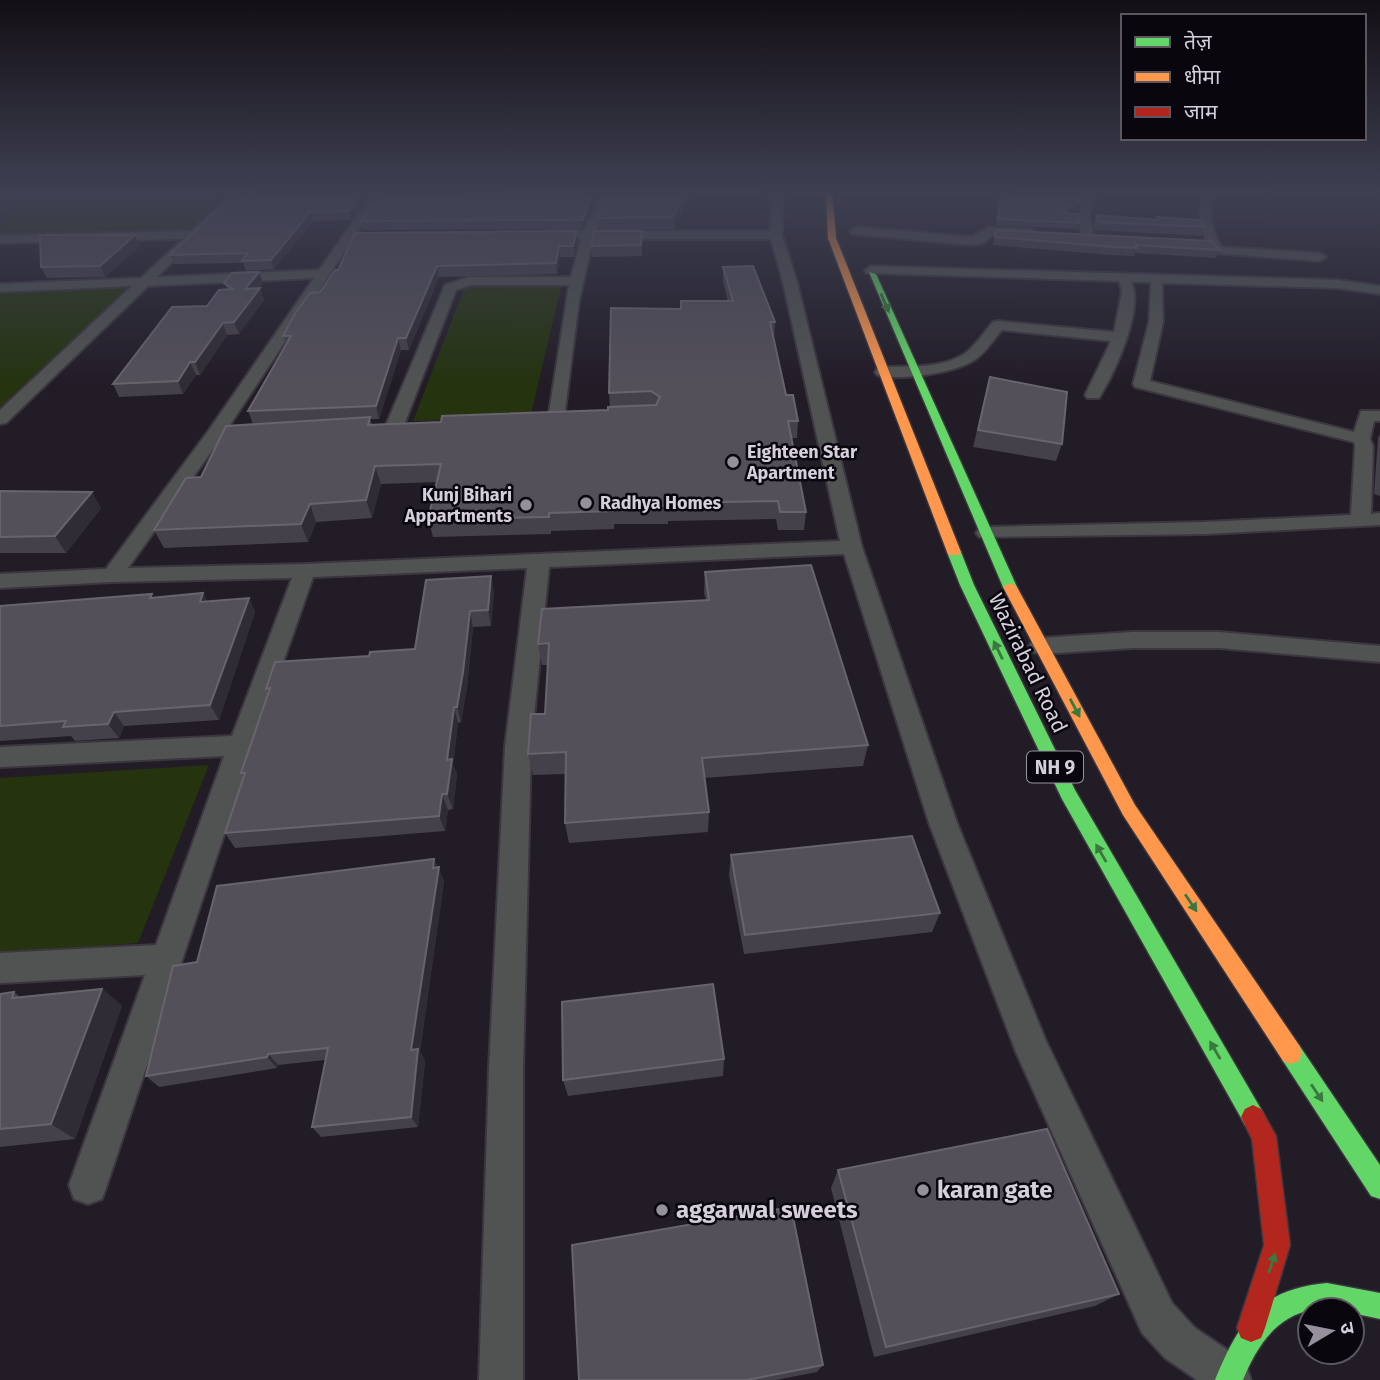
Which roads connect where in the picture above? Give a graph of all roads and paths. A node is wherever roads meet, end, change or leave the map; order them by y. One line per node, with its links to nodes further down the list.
1 (172, 256): 11 (street)
2 (339, 256): 9 (street)
3 (583, 256): 12 (street)
4 (782, 256): 31 (street)
5 (839, 256): 20 (highway, Wazirabad Road / NH 9)
6 (863, 256): 10 (highway, Wazirabad Road)
7 (1310, 256): 8 (street)
8 (1320, 257)
9 (324, 274): 11 (street); 27 (street)
10 (872, 274): 13 (street); 14 (street); 19 (highway, Wazirabad Road, one-way to 19)
11 (147, 280): 16 (street); 23 (street)
12 (577, 281): 24 (street); 25 (street)
13 (1199, 282): 15 (street); 17 (street)
14 (1125, 283): 15 (street); 18 (street)
15 (1156, 284): 28 (street)
16 (0, 288)
17 (1380, 290)
18 (1120, 337): 19 (street); 21 (street)
19 (914, 371): 20 (street); 30 (highway, Wazirabad Road)
20 (883, 372): 45 (highway, Wazirabad Road / NH 9, one-way to 20)
21 (1093, 395)
22 (1380, 416): 28 (street)
23 (0, 419)
24 (556, 419)
25 (395, 425)
26 (239, 432): 27 (street)
27 (215, 434): 34 (street)
28 (1361, 439): 29 (street)
29 (1371, 519): 30 (street)
30 (986, 533): 36 (highway, Wazirabad Road)
31 (852, 547): 32 (street); 46 (street)
32 (539, 559): 33 (street); 47 (street)
33 (305, 571): 34 (street); 38 (street)
34 (112, 575): 35 (street)
35 (0, 581)
36 (1041, 646): 37 (street); 43 (highway, Wazirabad Road, one-way to 43)
37 (1380, 654)
38 (241, 745): 39 (street); 40 (street)
39 (0, 757)
40 (167, 959): 41 (street); 42 (street)
41 (0, 968)
42 (88, 1185)
43 (1380, 1187)
44 (1380, 1306): 45 (highway)
45 (1251, 1328): 46 (highway)
46 (1229, 1379)
47 (501, 1380)

